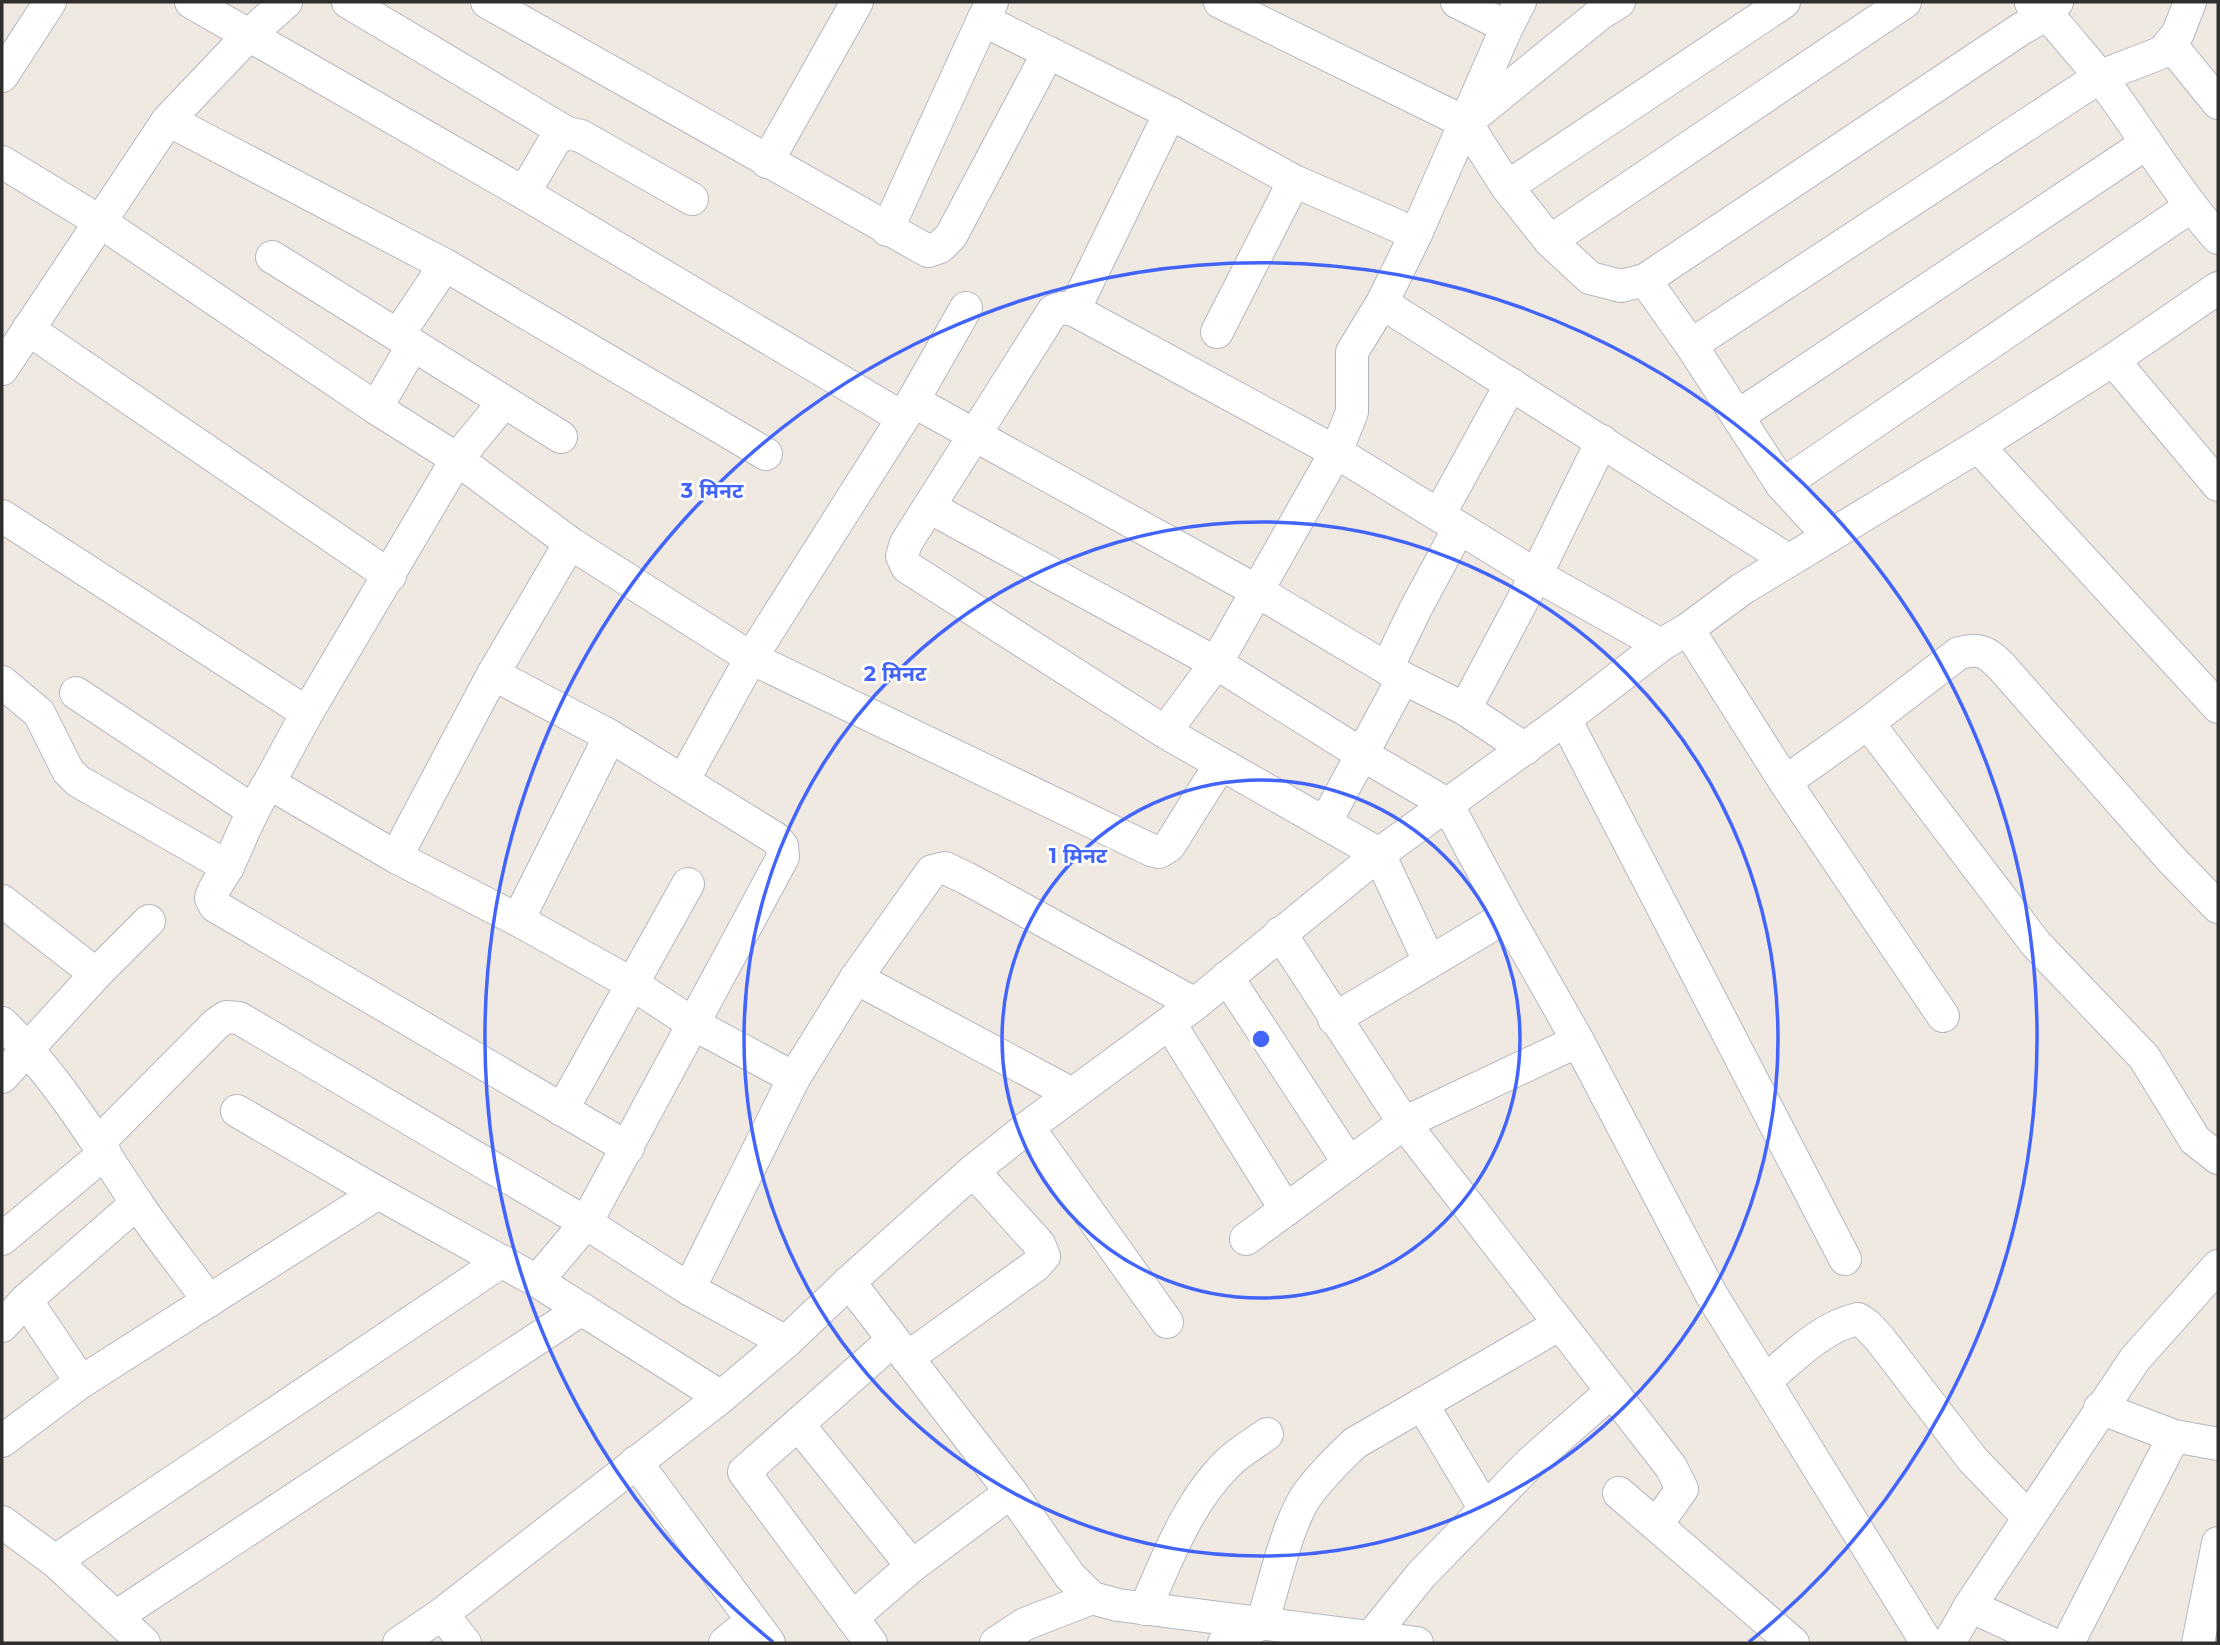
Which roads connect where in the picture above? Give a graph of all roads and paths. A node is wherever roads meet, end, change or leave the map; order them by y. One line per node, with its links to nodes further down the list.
1 (50, 2): 19 (street)
2 (191, 2): 16 (street)
3 (286, 2): 16 (street)
4 (348, 2): 25 (street)
5 (487, 2): 28 (street)
6 (857, 2): 28 (street)
7 (1220, 2): 24 (street)
8 (1457, 2): 15 (street)
9 (1784, 2): 30 (street)
10 (1905, 2): 38 (street)
11 (2190, 2): 17 (street)
12 (1609, 5): 24 (street)
13 (2044, 6): 20 (street); 41 (street)
14 (988, 11): 18 (street); 35 (street)
15 (1514, 15): 24 (street)
16 (249, 35): 23 (street); 31 (street)
17 (2171, 45): 20 (street); 21 (street)
18 (1048, 53): 22 (street); 35 (street)
19 (2, 76)
20 (2101, 76): 26 (street); 49 (street)
21 (2218, 103)
22 (1170, 113): 29 (street); 45 (street)
23 (168, 120): 34 (street); 40 (street)
24 (1465, 123): 30 (street); 36 (street)
25 (567, 133): 31 (street); 32 (street)
26 (2147, 142): 33 (street); 56 (street)
27 (2, 162): 34 (street)
28 (767, 162): 35 (street)
29 (1294, 181): 36 (street); 47 (street)
30 (1507, 187): 38 (street)
31 (524, 193): 55 (street)
32 (692, 199)
33 (2190, 207): 37 (street); 64 (street)
34 (99, 221): 46 (street); 54 (street)
35 (887, 230)
36 (1416, 234): 43 (street)
37 (2218, 238)
38 (1550, 241): 41 (street)
39 (272, 257): 48 (street)
40 (445, 265): 48 (street); 62 (street)
41 (1645, 280): 49 (street)
42 (2218, 288): 51 (street)
43 (1382, 303): 52 (street); 61 (street)
44 (966, 308): 55 (street)
45 (1074, 310): 57 (street); 61 (street)
46 (28, 329): 50 (street); 73 (street)
47 (1217, 332)
48 (405, 340): 53 (street); 54 (street)
49 (1690, 345): 56 (street)
50 (4, 358)
51 (2113, 360): 60 (street); 65 (street)
52 (1511, 384): 59 (street); 68 (street)
53 (504, 401): 58 (street); 63 (street)
54 (376, 408): 63 (street)
55 (908, 410): 57 (street); 76 (street)
56 (1738, 416): 64 (street)
57 (974, 435): 66 (street); 74 (street)
58 (561, 436)
59 (1602, 441): 71 (street); 72 (street)
60 (1978, 446): 69 (street); 82 (street)
61 (1336, 452): 68 (street); 74 (street)
62 (766, 454)
63 (457, 459): 70 (street); 73 (street)
64 (1782, 485): 69 (street)
65 (2218, 485)
66 (929, 507): 77 (street); 87 (street)
67 (2, 516): 84 (street)
68 (1449, 522): 72 (street); 78 (street)
69 (1829, 536): 71 (street)
70 (570, 543): 76 (street); 79 (street)
71 (1788, 560): 75 (street)
72 (1536, 575): 75 (street); 83 (street)
73 (390, 576): 84 (street)
74 (1257, 591): 77 (street); 78 (street)
75 (1674, 637): 85 (street); 93 (street)
76 (751, 658): 91 (street); 92 (street)
77 (1216, 663): 87 (street); 90 (street)
78 (1395, 673): 83 (street); 90 (street)
79 (493, 674): 88 (street); 99 (street)
80 (2, 682): 100 (street)
81 (76, 693): 96 (street)
82 (2218, 707)
83 (1465, 709): 89 (street)
84 (307, 713): 94 (street)
85 (1565, 719): 89 (street); 139 (street)
86 (1868, 723): 93 (street); 103 (street); 130 (street)
87 (1165, 732): 91 (street)
88 (610, 736): 92 (street); 105 (street)
89 (1525, 749): 95 (street)
90 (1363, 755): 95 (street); 97 (street)
91 (1220, 765): 97 (street)
92 (683, 782): 117 (street)
93 (1785, 782): 114 (street)
94 (269, 783): 96 (street); 99 (street)
95 (1447, 804): 98 (street); 104 (street)
96 (251, 810): 100 (street)
97 (1325, 823): 98 (street)
98 (1379, 854): 107 (street); 108 (street)
99 (397, 857): 105 (street)
100 (228, 867): 124 (street)
101 (688, 884): 112 (street)
102 (2, 901): 109 (street)
103 (2218, 907)
104 (1507, 916): 108 (street); 119 (street)
105 (518, 920): 112 (street)
106 (149, 922): 109 (street)
107 (1280, 933): 110 (street); 115 (street)
108 (1429, 961): 115 (street)
109 (96, 974): 120 (street)
110 (1227, 977): 113 (street); 131 (street)
111 (856, 978): 113 (street); 122 (street); 123 (street)
112 (634, 985): 117 (street); 124 (street)
113 (1195, 1004): 118 (street)
114 (1944, 1016)
115 (1334, 1019): 126 (street)
116 (2, 1023): 120 (street)
117 (695, 1024): 122 (street); 129 (street)
118 (1170, 1024): 123 (street); 135 (street)
119 (1578, 1041): 126 (street); 153 (street)
120 (28, 1048): 121 (street); 128 (street)
121 (2, 1077)
122 (794, 1078): 144 (street)
123 (1072, 1094): 127 (street)
124 (562, 1110): 129 (street)
125 (237, 1111): 133 (street)
126 (1404, 1123): 131 (street); 149 (street)
127 (1028, 1127): 132 (street); 148 (street)
128 (102, 1147): 134 (street); 136 (street); 137 (street)
129 (628, 1147): 136 (street)
130 (2218, 1158)
131 (1349, 1163): 135 (street)
132 (973, 1171): 143 (street); 152 (street)
133 (377, 1193): 140 (street); 146 (street)
134 (137, 1203): 145 (street); 146 (street)
135 (1286, 1210): 138 (street)
136 (586, 1223): 142 (street); 144 (street)
137 (2, 1239)
138 (1246, 1239)
139 (1845, 1259)
140 (502, 1261): 142 (street); 172 (street)
141 (2218, 1266): 158 (street)
142 (537, 1281): 147 (street)
143 (849, 1282): 151 (street); 152 (street)
144 (689, 1289): 151 (street)
145 (26, 1300): 150 (street); 154 (street)
146 (209, 1301): 154 (street)
147 (582, 1309): 156 (street); 178 (street)
148 (1167, 1321)
149 (1560, 1324): 155 (street); 157 (street)
150 (2, 1326)
151 (786, 1342): 156 (street)
152 (900, 1349): 159 (street); 165 (street)
153 (1765, 1381): 168 (street); 193 (street)
154 (81, 1382): 162 (street)
155 (1612, 1391): 167 (street); 170 (street)
156 (721, 1396): 164 (street)
157 (1422, 1404): 167 (street); 180 (street)
158 (2100, 1408): 161 (street); 168 (street)
159 (798, 1424): 173 (street); 179 (street)
160 (1267, 1434): 176 (street)
161 (2174, 1436): 163 (street); 196 (street)
162 (2, 1441)
163 (2218, 1444)
164 (636, 1462): 177 (street); 181 (street)
165 (1011, 1492): 173 (street); 174 (street)
166 (1619, 1493): 170 (street)
167 (1485, 1509): 183 (street)
168 (2028, 1517): 175 (street)
169 (2, 1522): 172 (street)
170 (1657, 1524): 192 (street)
171 (2218, 1543): 197 (street)
172 (55, 1561): 178 (street)
173 (912, 1566): 179 (street)
174 (1092, 1598): 176 (street); 182 (street)
175 (1970, 1606): 194 (street); 195 (street)
176 (1145, 1609): 180 (street)
177 (442, 1614): 185 (street); 186 (street)
178 (117, 1616): 184 (street)
179 (852, 1618): 188 (street)
180 (1284, 1631): 183 (street); 190 (street)
181 (760, 1632): 187 (street)
182 (1032, 1634): 189 (street)
183 (1371, 1637): 191 (street)
184 (144, 1643)
185 (399, 1643)
186 (465, 1643)
187 (725, 1643)
188 (871, 1643)
189 (996, 1643)
190 (1224, 1643)
191 (1415, 1643)
192 (1793, 1643)
193 (1927, 1643)
194 (1949, 1643)
195 (2050, 1643)
196 (2068, 1643)
197 (2198, 1643)

